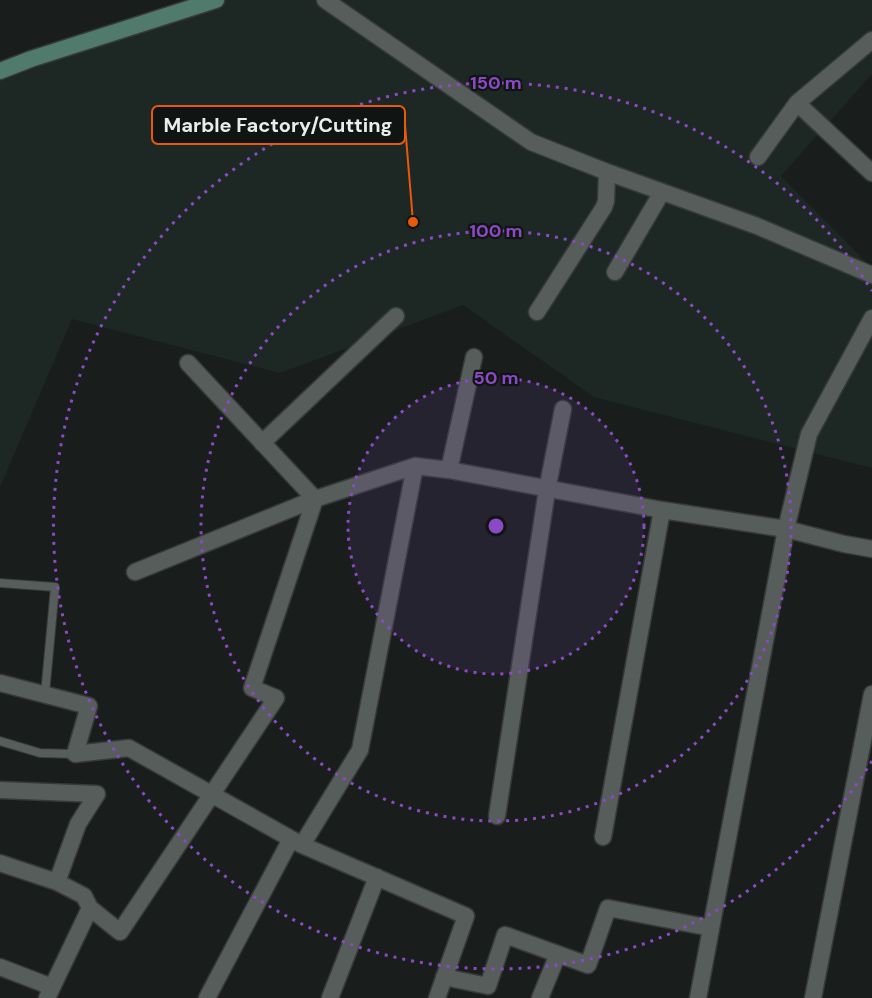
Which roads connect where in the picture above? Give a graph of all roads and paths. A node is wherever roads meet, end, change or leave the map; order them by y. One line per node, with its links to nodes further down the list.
1 (216, 0): 4 (main road)
2 (325, 0): 7 (street)
3 (872, 40): 5 (street)
4 (0, 71)
5 (797, 103): 6 (street); 8 (street)
6 (758, 157)
7 (607, 172): 9 (street); 12 (street)
8 (872, 173)
9 (662, 192): 10 (street); 11 (street)
10 (615, 272)
11 (872, 274)
12 (537, 312)
13 (396, 316): 18 (street)
14 (872, 318): 24 (street)
15 (474, 357): 20 (street)
16 (188, 363): 18 (street)
17 (563, 409): 21 (street)
18 (262, 443): 22 (street)
19 (415, 466): 20 (street); 22 (street); 37 (street)
20 (449, 470): 21 (street)
21 (547, 490): 23 (street); 35 (street)
22 (315, 499): 26 (street); 34 (street)
23 (662, 510): 24 (street); 36 (street)
24 (786, 529): 25 (street); 42 (street)
25 (872, 549)
26 (135, 572)
27 (0, 584): 29 (lane)
28 (0, 682): 29 (street)
29 (45, 694): 32 (street)
30 (872, 694): 52 (street)
31 (0, 741): 32 (lane)
32 (75, 754): 34 (street)
33 (0, 790): 40 (street)
34 (211, 795): 37 (street); 41 (street)
35 (497, 816)
36 (603, 837)
37 (297, 842): 39 (street); 47 (street)
38 (0, 863): 40 (street)
39 (376, 877): 45 (street); 48 (street)
40 (57, 882): 41 (street)
41 (90, 908): 46 (street)
42 (711, 928): 43 (street); 51 (street)
43 (558, 954): 45 (street); 50 (street)
44 (0, 967): 46 (street)
45 (444, 977): 49 (street)
46 (50, 993)
47 (207, 998)
48 (330, 998)
49 (437, 998)
50 (540, 998)
51 (699, 998)
52 (813, 998)

